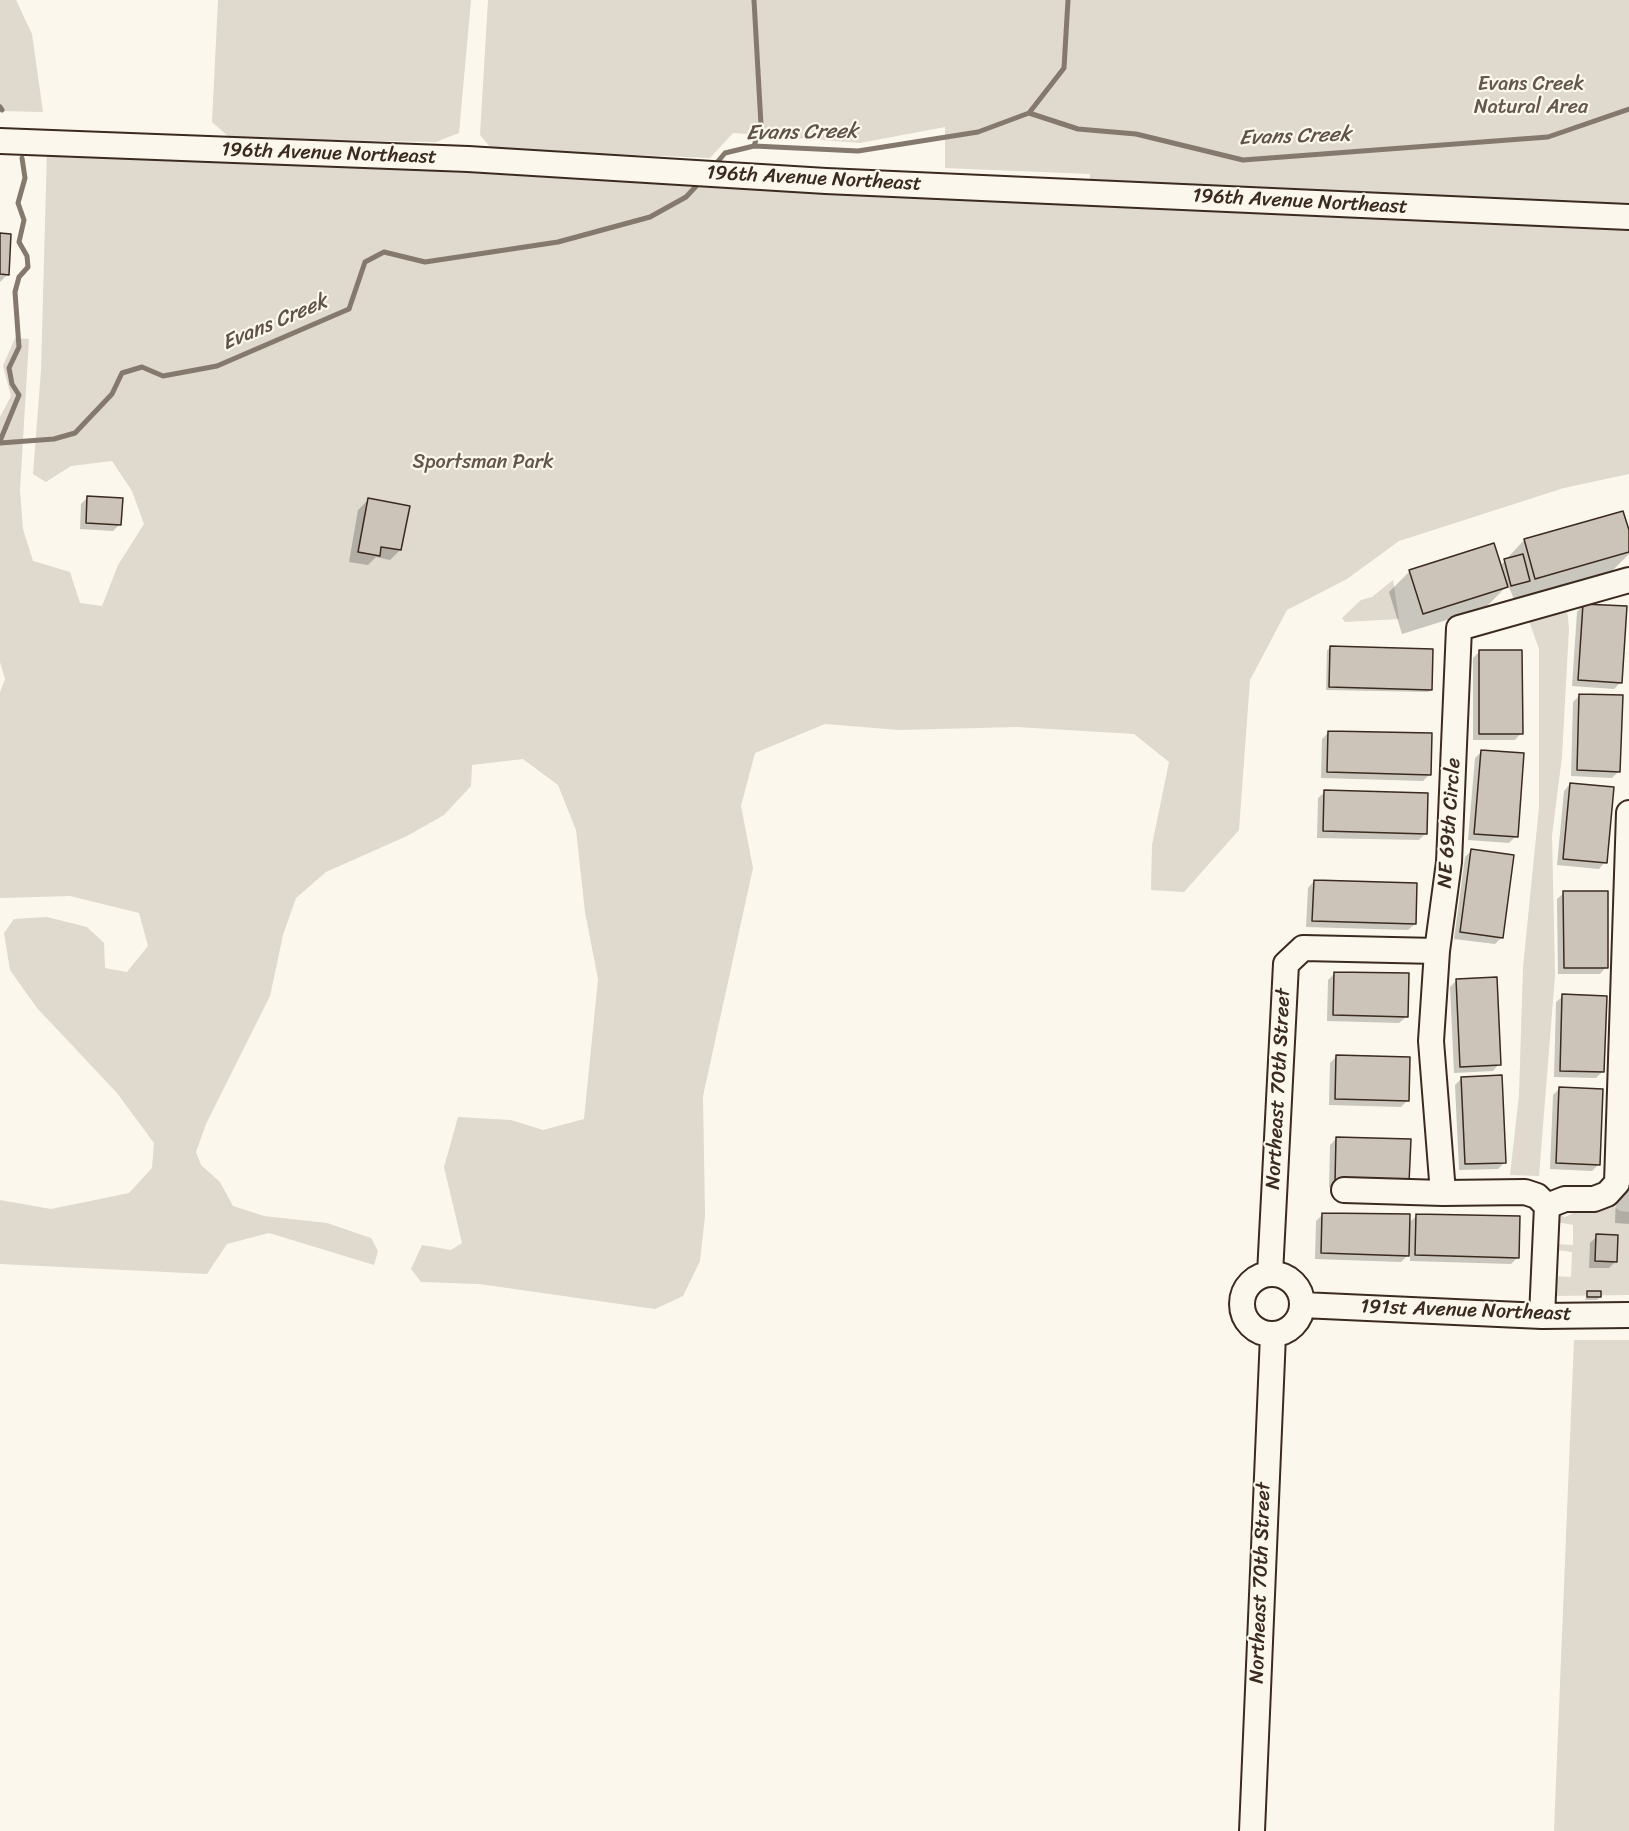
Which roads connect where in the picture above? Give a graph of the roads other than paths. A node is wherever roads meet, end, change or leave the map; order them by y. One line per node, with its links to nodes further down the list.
1 (0, 141): 2 (street, 196th Avenue Northeast)
2 (1629, 217)
3 (1629, 580): 5 (street, NE 69th Circle)
4 (1629, 813): 8 (street)
5 (1437, 951): 7 (street, NE 69th Circle); 9 (street, Northeast 70th Street)
6 (1344, 1190): 7 (street)
7 (1443, 1193): 8 (street)
8 (1547, 1206): 12 (street)
9 (1270, 1274): 10 (street); 13 (street)
10 (1302, 1305): 12 (street, 191st Avenue Northeast); 13 (street)
11 (1629, 1315): 12 (street, 191st Avenue Northeast)
12 (1542, 1316)
13 (1274, 1335): 14 (street, Northeast 70th Street)
14 (1252, 1831)

